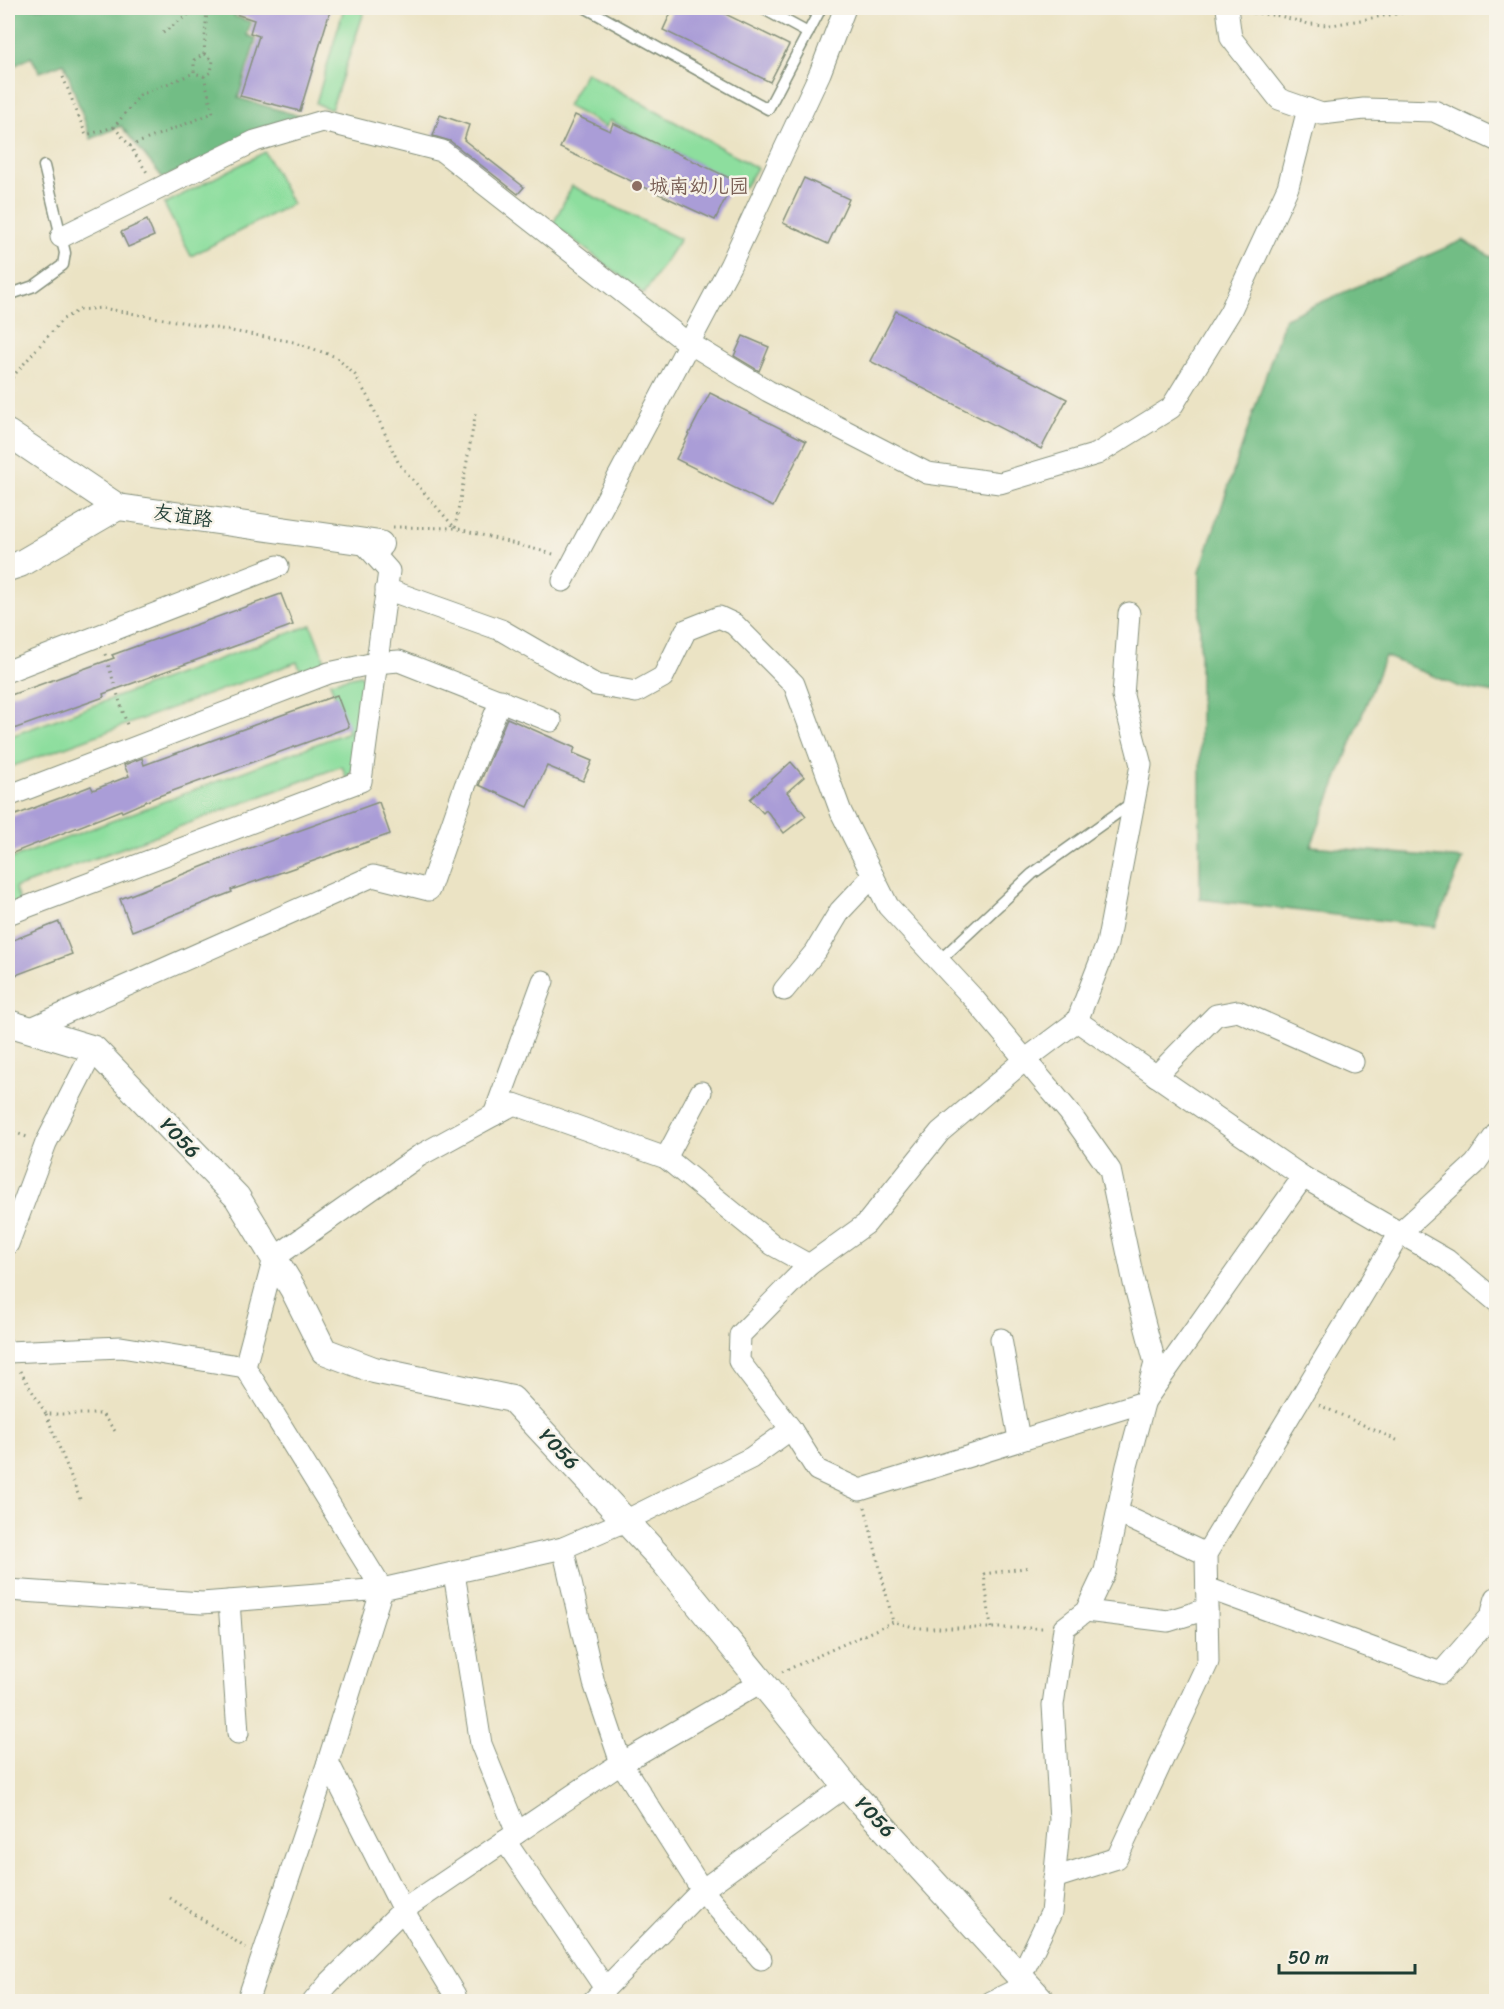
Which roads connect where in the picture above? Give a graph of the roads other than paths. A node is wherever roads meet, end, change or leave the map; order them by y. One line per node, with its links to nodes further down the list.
1 (586, 8): 6 (lane)
2 (762, 8): 6 (lane)
3 (821, 8): 6 (lane)
4 (845, 8): 12 (street)
5 (1228, 10): 7 (street)
6 (808, 33)
7 (1308, 109): 8 (street); 12 (street)
8 (1497, 140)
9 (44, 166): 10 (lane)
10 (61, 237): 11 (lane); 12 (street)
11 (8, 295)
12 (689, 343): 18 (street)
13 (8, 434): 14 (street, 友谊路)
14 (118, 507): 15 (street, 友谊路); 17 (street)
15 (377, 537): 19 (street)
16 (278, 566): 22 (street)
17 (8, 568)
18 (563, 581)
19 (386, 589): 21 (street); 27 (street)
20 (1129, 613): 26 (street)
21 (375, 663): 23 (street); 25 (street); 28 (street)
22 (8, 671)
23 (501, 700): 24 (street); 33 (street)
24 (551, 721)
25 (8, 796)
26 (1134, 802): 29 (lane); 32 (street)
27 (873, 876): 29 (street); 31 (street)
28 (8, 914)
29 (939, 961): 35 (street)
30 (543, 981): 39 (street)
31 (784, 990)
32 (1077, 1021): 35 (street); 37 (street)
33 (18, 1026): 34 (street, Y056 / Y056)
34 (94, 1049): 44 (street); 45 (street, Y056 / Y056)
35 (1025, 1060): 46 (street); 51 (street)
36 (1353, 1062): 37 (street)
37 (1156, 1076): 42 (street)
38 (701, 1092): 41 (street)
39 (494, 1115): 41 (street); 45 (street)
40 (1497, 1134): 43 (street)
41 (666, 1158): 46 (street)
42 (1303, 1177): 43 (street); 51 (street)
43 (1400, 1233): 47 (street); 57 (street)
44 (8, 1244)
45 (274, 1258): 50 (street); 55 (street, Y056 / Y056)
46 (809, 1265): 52 (street)
47 (1497, 1301)
48 (1001, 1339): 53 (street)
49 (8, 1352): 50 (street)
50 (244, 1367): 60 (street)
51 (1144, 1402): 53 (street); 54 (street)
52 (791, 1429): 53 (street); 55 (street)
53 (1019, 1439)
54 (1118, 1513): 57 (street); 65 (street)
55 (625, 1521): 56 (street); 66 (street, Y056 / Y056)
56 (563, 1548): 58 (street); 69 (street)
57 (1206, 1554): 59 (street)
58 (454, 1573): 60 (street); 71 (street)
59 (1207, 1588): 62 (street); 64 (street)
60 (382, 1589): 63 (street); 68 (street)
61 (8, 1590): 63 (street)
62 (1497, 1598)
63 (229, 1600): 67 (street)
64 (1207, 1609): 65 (street); 72 (street)
65 (1086, 1611): 72 (street)
66 (761, 1682): 69 (street); 70 (street, Y056 / Y056)
67 (238, 1733)
68 (328, 1762): 74 (street); 79 (street)
69 (621, 1763): 71 (street); 73 (street)
70 (846, 1786): 73 (street); 76 (street, Y056 / Y056)
71 (511, 1837): 74 (street); 78 (street)
72 (1054, 1878): 76 (street)
73 (702, 1890): 75 (street); 78 (street)
74 (403, 1910): 77 (street); 80 (street)
75 (761, 1959)
76 (1031, 1987): 81 (street)
77 (455, 1995)
78 (598, 1995)
79 (247, 2001)
80 (313, 2001)
81 (991, 2001)

